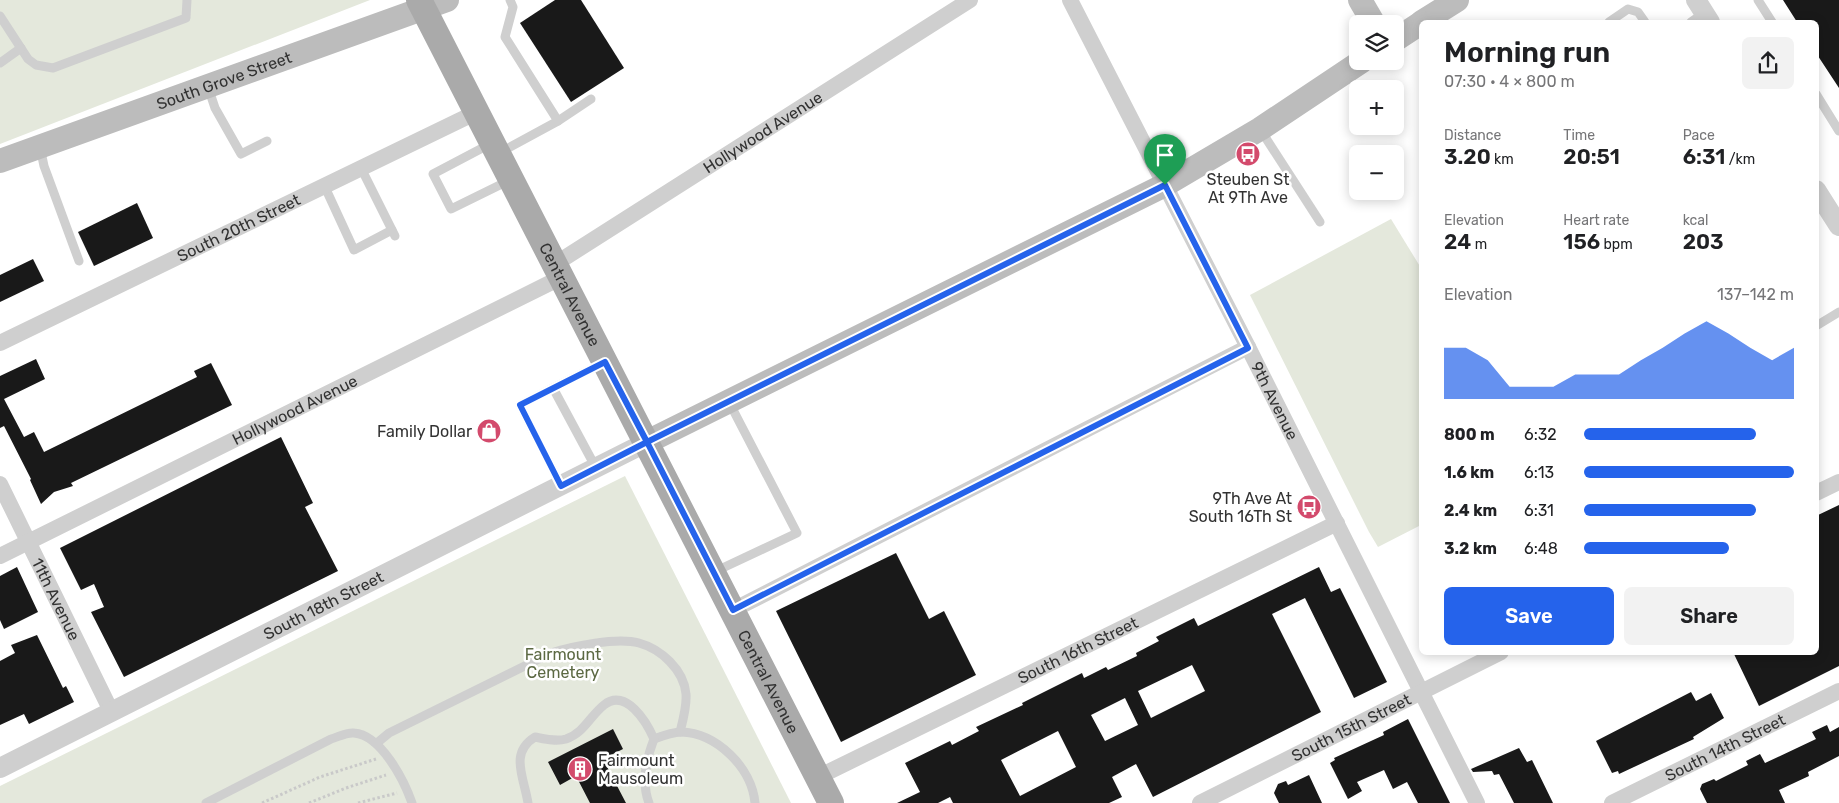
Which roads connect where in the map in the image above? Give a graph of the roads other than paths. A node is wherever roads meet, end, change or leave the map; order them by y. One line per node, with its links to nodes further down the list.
1 (187, 0): 17 (lane)
2 (510, 0): 24 (lane)
3 (970, 0): 39 (street, Hollywood Avenue)
4 (1070, 0): 34 (street, 9th Avenue)
5 (1360, 0): 9 (main road)
6 (1457, 0): 11 (main road)
7 (1758, 0): 14 (lane)
8 (430, 3): 20 (main road, South Grove Street); 23 (main road, Central Avenue)
9 (1369, 15)
10 (0, 16): 17 (lane)
11 (1427, 20)
12 (1612, 20): 13 (lane)
13 (1644, 20)
14 (1771, 20)
15 (1419, 25): 16 (main road)
16 (1404, 34)
17 (21, 48): 18 (lane)
18 (0, 63)
19 (1349, 70): 25 (main road)
20 (208, 87): 27 (lane); 28 (main road, South Grove Street)
21 (591, 99): 24 (lane)
22 (1819, 99): 26 (lane)
23 (477, 112): 29 (main road, Central Avenue); 31 (street, South 20th Street)
24 (558, 121): 29 (lane)
25 (1260, 129): 34 (main road); 36 (lane)
26 (1839, 131)
27 (267, 141)
28 (40, 147): 30 (main road, South Grove Street); 38 (lane)
29 (495, 148): 32 (main road, Central Avenue); 32 (lane)
30 (0, 161)
31 (361, 168): 33 (street, South 20th Street); 33 (lane)
32 (512, 179): 39 (main road, Central Avenue)
33 (324, 185): 42 (street, South 20th Street)
34 (1165, 185): 43 (street, 9th Avenue); 46 (main road)
35 (1819, 195): 37 (street)
36 (1320, 222)
37 (1839, 226)
38 (79, 261)
39 (558, 271): 44 (main road, Central Avenue); 54 (street, Hollywood Avenue)
40 (1839, 312): 41 (lane)
41 (1819, 324)
42 (0, 343)
43 (1248, 348): 53 (street, 9th Avenue); 57 (street)
44 (605, 362): 45 (lane); 47 (main road, Central Avenue)
45 (553, 388): 48 (lane); 51 (lane)
46 (729, 402): 47 (main road); 56 (lane)
47 (647, 442): 48 (street, South 18th Street); 56 (main road, Central Avenue)
48 (596, 468): 51 (street, South 18th Street)
49 (1839, 482): 52 (street)
50 (0, 484): 54 (street, 11th Avenue)
51 (561, 486): 61 (street, South 18th Street)
52 (1819, 492)
53 (1337, 523): 60 (street, 9th Avenue); 66 (street, South 16th Street)
54 (28, 542): 55 (street, Hollywood Avenue); 61 (street, 11th Avenue)
55 (0, 556)
56 (714, 572): 57 (main road, Central Avenue)
57 (733, 610): 66 (main road, Central Avenue)
58 (1495, 655): 60 (street, South 15th Street)
59 (1839, 690): 75 (street, South 14th Street)
60 (1422, 692): 73 (street, South 15th Street); 74 (street, 9th Avenue)
61 (112, 713): 65 (street, South 18th Street)
62 (680, 732): 63 (lane); 64 (lane); 71 (lane)
63 (654, 739): 69 (lane); 70 (lane)
64 (377, 743): 67 (lane); 68 (lane)
65 (0, 768)
66 (818, 777): 72 (main road, Central Avenue)
67 (206, 803)
68 (412, 803)
69 (528, 803)
70 (649, 803)
71 (755, 803)
72 (831, 803)
73 (1200, 803)
74 (1477, 803)
75 (1612, 803)

